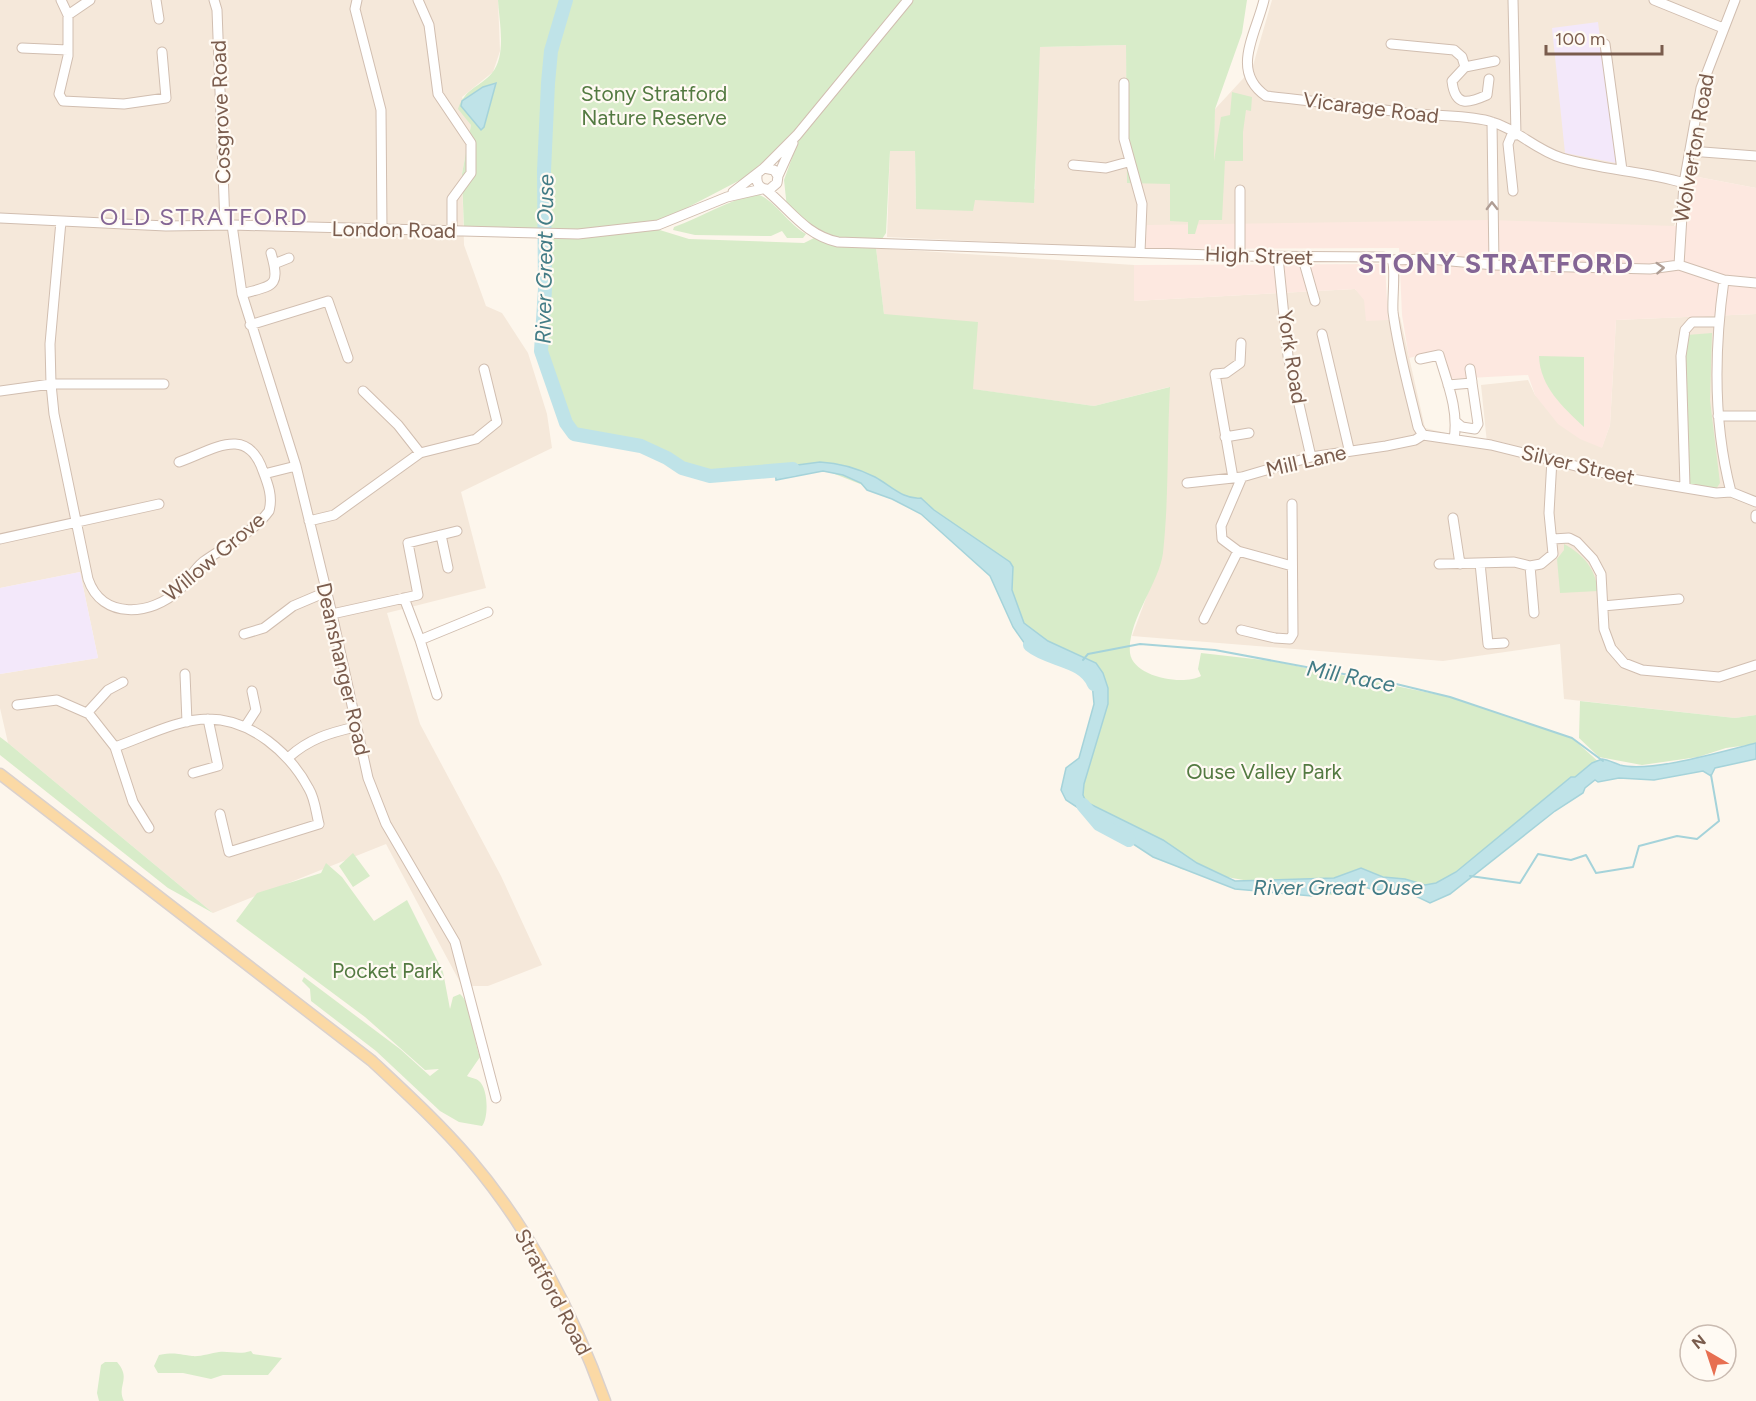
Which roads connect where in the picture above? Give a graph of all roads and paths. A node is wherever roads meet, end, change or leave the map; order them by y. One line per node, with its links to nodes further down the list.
1 (61, 0): 12 (street)
2 (90, 0): 12 (street)
3 (156, 0): 13 (street)
4 (214, 0): 45 (street, Cosgrove Road)
5 (357, 0): 46 (street)
6 (418, 0): 47 (street)
7 (908, 0): 28 (street)
8 (1264, 0): 25 (street, Vicarage Road)
9 (1513, 0): 27 (street)
10 (1654, 0): 14 (street)
11 (1735, 0): 14 (street, Wolverton Road)
12 (68, 15): 18 (street)
13 (159, 19)
14 (1723, 28): 29 (street, Wolverton Road)
15 (1391, 44): 21 (street)
16 (1605, 44): 34 (street)
17 (22, 48): 18 (street)
18 (68, 50): 19 (street)
19 (162, 52)
20 (1495, 61): 21 (street)
21 (1465, 67): 24 (street)
22 (1489, 79): 24 (street)
23 (1124, 83): 31 (street)
24 (1469, 102): 25 (street)
25 (1469, 117): 26 (street, Vicarage Road)
26 (1492, 122): 27 (street, Vicarage Road); 55 (street, one-way to 26)
27 (1515, 134): 34 (street, Vicarage Road); 40 (street)
28 (796, 135): 33 (street); 36 (street)
29 (1690, 151): 30 (street); 37 (street, Wolverton Road)
30 (1756, 156)
31 (1128, 162): 32 (street); 48 (street)
32 (1073, 165)
33 (764, 168): 35 (street); 36 (street)
34 (1622, 170): 37 (street, Vicarage Road)
35 (757, 176): 38 (street); 41 (street)
36 (778, 179): 38 (street); 42 (street)
37 (1684, 183): 56 (street, Wolverton Road)
38 (764, 189): 41 (street); 42 (street)
39 (1240, 190): 50 (street)
40 (1513, 191)
41 (727, 197): 47 (street, London Road)
42 (787, 208): 48 (street, High Street)
43 (0, 218): 44 (street, London Road)
44 (61, 221): 45 (street, London Road); 71 (street, Willow Grove)
45 (228, 225): 46 (street, London Road); 60 (street, Deanshanger Road)
46 (382, 230): 47 (street, London Road)
47 (452, 231)
48 (1140, 252): 50 (street, High Street)
49 (271, 253): 54 (street)
50 (1240, 256): 51 (street, High Street)
51 (1278, 257): 53 (street, High Street); 85 (street, York Road)
52 (289, 258): 54 (street)
53 (1392, 260): 55 (street, High Street); 80 (street)
54 (274, 264): 60 (street)
55 (1494, 265): 56 (street, High Street, one-way to 56)
56 (1679, 265): 58 (street)
57 (1305, 266): 61 (street)
58 (1724, 280): 59 (street); 62 (street)
59 (1756, 283)
60 (242, 294): 63 (street, Deanshanger Road)
61 (1315, 301)
62 (1718, 322): 76 (street); 92 (street)
63 (250, 325): 66 (street); 88 (street, Deanshanger Road)
64 (1322, 334): 83 (street)
65 (1241, 343): 81 (street)
66 (348, 358)
67 (1420, 359): 73 (street)
68 (484, 369): 84 (street)
69 (1470, 369): 70 (street)
70 (1472, 382): 73 (street); 78 (street)
71 (51, 384): 72 (street); 75 (street); 99 (street, Willow Grove)
72 (164, 384)
73 (1448, 385): 78 (street)
74 (363, 391): 84 (street)
75 (0, 392)
76 (1718, 416): 77 (street); 93 (street)
77 (1756, 416)
78 (1456, 422): 82 (street)
79 (1249, 433): 81 (street)
80 (1424, 436): 82 (street, Silver Street); 83 (street, Mill Lane)
81 (1225, 437): 90 (street)
82 (1454, 439): 86 (street, Silver Street)
83 (1349, 449): 85 (street, Mill Lane)
84 (420, 453): 98 (street)
85 (1311, 457): 90 (street, Mill Lane)
86 (1552, 459): 92 (street, Silver Street); 103 (street)
87 (179, 462): 89 (street, Willow Grove)
88 (296, 466): 89 (street); 98 (street, Deanshanger Road)
89 (264, 474): 99 (street, Willow Grove)
90 (1237, 478): 91 (street, Mill Lane); 104 (street)
91 (1187, 483)
92 (1685, 486): 93 (street, Silver Street)
93 (1731, 492): 94 (street, Silver Street)
94 (1756, 502)
95 (159, 504): 99 (street)
96 (1292, 504): 108 (street)
97 (1453, 518): 107 (street)
98 (309, 521): 111 (street, Deanshanger Road)
99 (75, 522): 102 (street)
100 (458, 531): 101 (street)
101 (441, 535): 110 (street); 112 (street)
102 (0, 539)
103 (1553, 539): 109 (street); 115 (street)
104 (1238, 552): 108 (street); 116 (street)
105 (1480, 563): 107 (street); 109 (street); 125 (street)
106 (1439, 564): 107 (street)
107 (1460, 564)
108 (1292, 566): 121 (street)
109 (1530, 566): 118 (street)
110 (448, 568)
111 (326, 591): 119 (street, Deanshanger Road); 122 (street)
112 (404, 598): 119 (street); 123 (street)
113 (1679, 599): 115 (street)
114 (1198, 605): 116 (street)
115 (1603, 606): 127 (street)
116 (1209, 609): 120 (street)
117 (488, 612): 123 (street)
118 (1534, 613)
119 (333, 614): 137 (street, Deanshanger Road)
120 (1204, 619)
121 (1241, 630)
122 (244, 634)
123 (420, 640): 131 (street)
124 (1504, 643): 125 (street)
125 (1488, 644): 126 (street)
126 (1476, 645)
127 (1756, 665)
128 (185, 674): 135 (street)
129 (123, 682): 133 (street)
130 (252, 691): 136 (street)
131 (437, 695)
132 (17, 705): 133 (street)
133 (87, 712): 138 (street)
134 (208, 719): 135 (street); 136 (street); 140 (street)
135 (187, 722): 138 (street)
136 (245, 727): 139 (street)
137 (355, 727): 139 (street); 144 (street, Deanshanger Road)
138 (115, 747): 143 (street)
139 (289, 757): 142 (street)
140 (194, 773)
141 (0, 774): 145 (main road, Stratford Road)
142 (220, 814)
143 (149, 828)
144 (496, 1098)
145 (605, 1401)

